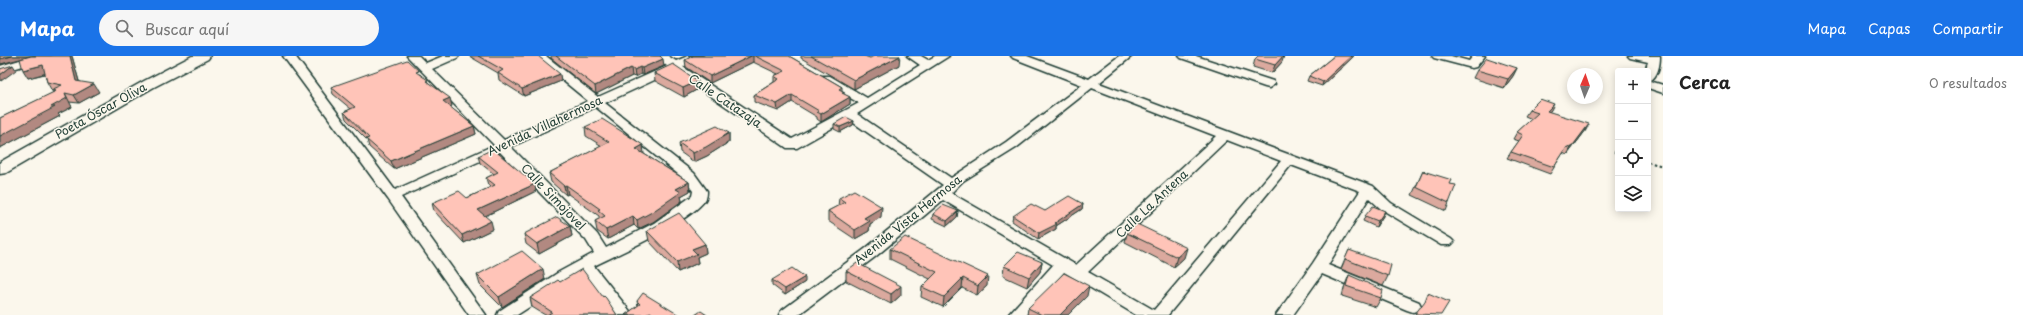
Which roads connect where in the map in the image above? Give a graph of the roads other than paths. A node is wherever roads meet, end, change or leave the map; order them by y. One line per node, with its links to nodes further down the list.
1 (45, 56): 21 (street)
2 (203, 56): 34 (street, Poeta Óscar Oliva)
3 (289, 56): 37 (street)
4 (413, 56): 20 (street, Calle Simojovel)
5 (453, 56): 20 (street)
6 (539, 56): 28 (street)
7 (660, 56): 19 (street, Calle Catazaja)
8 (697, 56): 19 (street, Avenida Villahermosa)
9 (913, 56): 18 (street)
10 (943, 56): 18 (street)
11 (1017, 56): 24 (street)
12 (1126, 56): 24 (street, Avenida Vista Hermosa)
13 (1185, 56): 25 (street)
14 (1438, 56): 15 (street)
15 (1479, 56)
16 (1634, 56): 17 (street)
17 (1654, 58): 23 (street)
18 (927, 65): 29 (street)
19 (674, 66): 28 (street, Avenida Villahermosa); 30 (street, Calle Catazaja)
20 (424, 68): 32 (street, Calle Simojovel)
21 (0, 70)
22 (812, 71): 29 (street)
23 (1651, 72)
24 (1089, 83): 31 (street); 35 (street, Avenida Vista Hermosa)
25 (1268, 84)
26 (1651, 85): 27 (street)
27 (1663, 90)
28 (596, 102): 32 (street, Avenida Villahermosa); 39 (street)
29 (866, 102): 30 (street)
30 (849, 114): 35 (street)
31 (1225, 135): 33 (street); 43 (street, Calle La Antena)
32 (503, 146): 37 (street, Avenida Villahermosa); 39 (street, Calle Simojovel)
33 (1289, 159): 36 (street); 51 (street)
34 (0, 169)
35 (947, 189): 41 (street); 48 (street, Avenida Vista Hermosa)
36 (1368, 189): 38 (street); 42 (street)
37 (393, 196): 45 (street)
38 (1446, 242)
39 (604, 256): 40 (street)
40 (584, 265): 46 (street); 47 (street)
41 (1062, 265): 43 (street); 49 (street)
42 (1320, 268): 44 (street); 52 (street)
43 (1078, 272): 50 (street)
44 (1413, 306)
45 (478, 315)
46 (505, 315)
47 (625, 315)
48 (787, 315)
49 (1016, 315)
50 (1149, 315)
51 (1159, 315)
52 (1284, 315)

